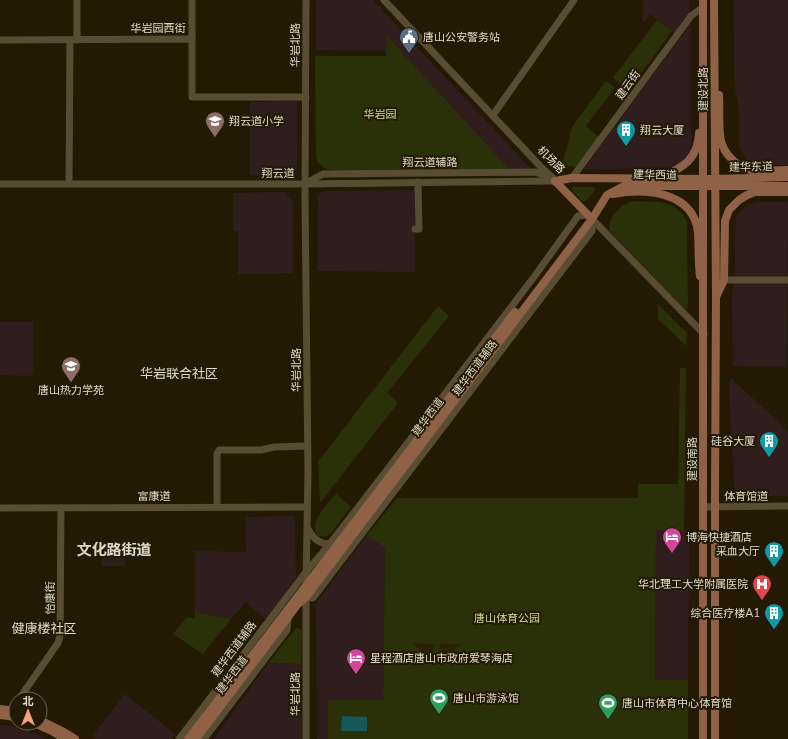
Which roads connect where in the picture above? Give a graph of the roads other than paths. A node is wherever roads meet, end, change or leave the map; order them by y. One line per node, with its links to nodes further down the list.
1 (77, 0): 10 (street)
2 (192, 0): 8 (street)
3 (306, 0): 13 (street, 华岩北路)
4 (384, 0): 14 (street, 机场路)
5 (574, 0): 14 (street)
6 (714, 0): 11 (main road, 建设北路)
7 (703, 3): 12 (main road, 建设北路); 16 (street, 建云街)
8 (192, 39): 10 (street, 华岩园西街); 13 (street, 华岩园西街)
9 (0, 40): 10 (street, 华岩园西街)
10 (73, 40): 24 (street)
11 (714, 58): 15 (main road); 22 (main road, 建设北路)
12 (704, 64): 17 (main road); 21 (main road, 建设北路)
13 (306, 97): 25 (street, 华岩北路)
14 (493, 115): 19 (street, 机场路)
15 (788, 170)
16 (572, 178): 17 (main road, 建华西道); 19 (main road, 建华西道); 27 (main road)
17 (657, 178): 21 (main road, 建华西道)
18 (788, 178): 22 (main road, 建华东道)
19 (555, 181): 20 (street, 翔云道); 25 (street, 翔云道辅路); 27 (main road, 机场路)
20 (418, 182): 25 (street, 翔云道); 33 (street)
21 (704, 182): 22 (main road, 建华西道); 29 (main road, 建华西道); 36 (main road, 建设南路)
22 (715, 183): 26 (main road, 建华东道); 37 (main road, 建设南路)
23 (0, 184): 24 (street, 翔云道)
24 (69, 184): 25 (street, 翔云道)
25 (305, 184): 39 (street, 华岩北路)
26 (788, 186)
27 (565, 190): 30 (main road, 机场路)
28 (788, 192): 34 (main road)
29 (607, 195): 31 (main road, 建华西道); 36 (main road)
30 (578, 205): 31 (main road); 32 (main road, 机场路)
31 (596, 210): 32 (main road, 建华西道)
32 (590, 217): 38 (street, 机场路); 48 (main road, 建华西道); 49 (street, 建华西道辅路); 52 (main road, 建华西道)
33 (415, 229)
34 (724, 280): 35 (street); 37 (main road)
35 (788, 280)
36 (704, 295): 38 (main road, 建设南路)
37 (716, 298): 44 (main road, 建设南路)
38 (704, 334): 43 (main road, 建设南路)
39 (307, 446): 41 (street); 42 (street, 华岩北路)
40 (788, 506): 44 (street, 体育馆道)
41 (217, 507): 42 (street, 富康道); 46 (street, 富康道)
42 (307, 507): 47 (street, 华岩北路)
43 (703, 507): 44 (street, 体育馆道); 64 (main road, 建设南路)
44 (714, 507): 65 (main road, 建设南路)
45 (0, 508): 46 (street, 富康道)
46 (61, 508): 54 (street, 怡康街)
47 (307, 528): 49 (street); 50 (street, 华岩北路)
48 (338, 544): 49 (street); 51 (main road, 建华西道)
49 (329, 545): 50 (street, 建华西道辅路)
50 (306, 572): 51 (street, 华岩北路); 59 (street, 建华西道辅路)
51 (306, 586): 52 (street, 华岩北路); 60 (main road, 建华西道)
52 (306, 597): 53 (main road, 建华西道); 63 (street, 华岩北路)
53 (288, 619): 61 (main road, 建华西道); 62 (street)
54 (25, 691)
55 (48, 724): 58 (main road)
56 (48, 730): 57 (main road)
57 (64, 739)
58 (75, 739)
59 (179, 739)
60 (188, 739)
61 (196, 739)
62 (204, 739)
63 (306, 739)
64 (703, 739)
65 (715, 739)

